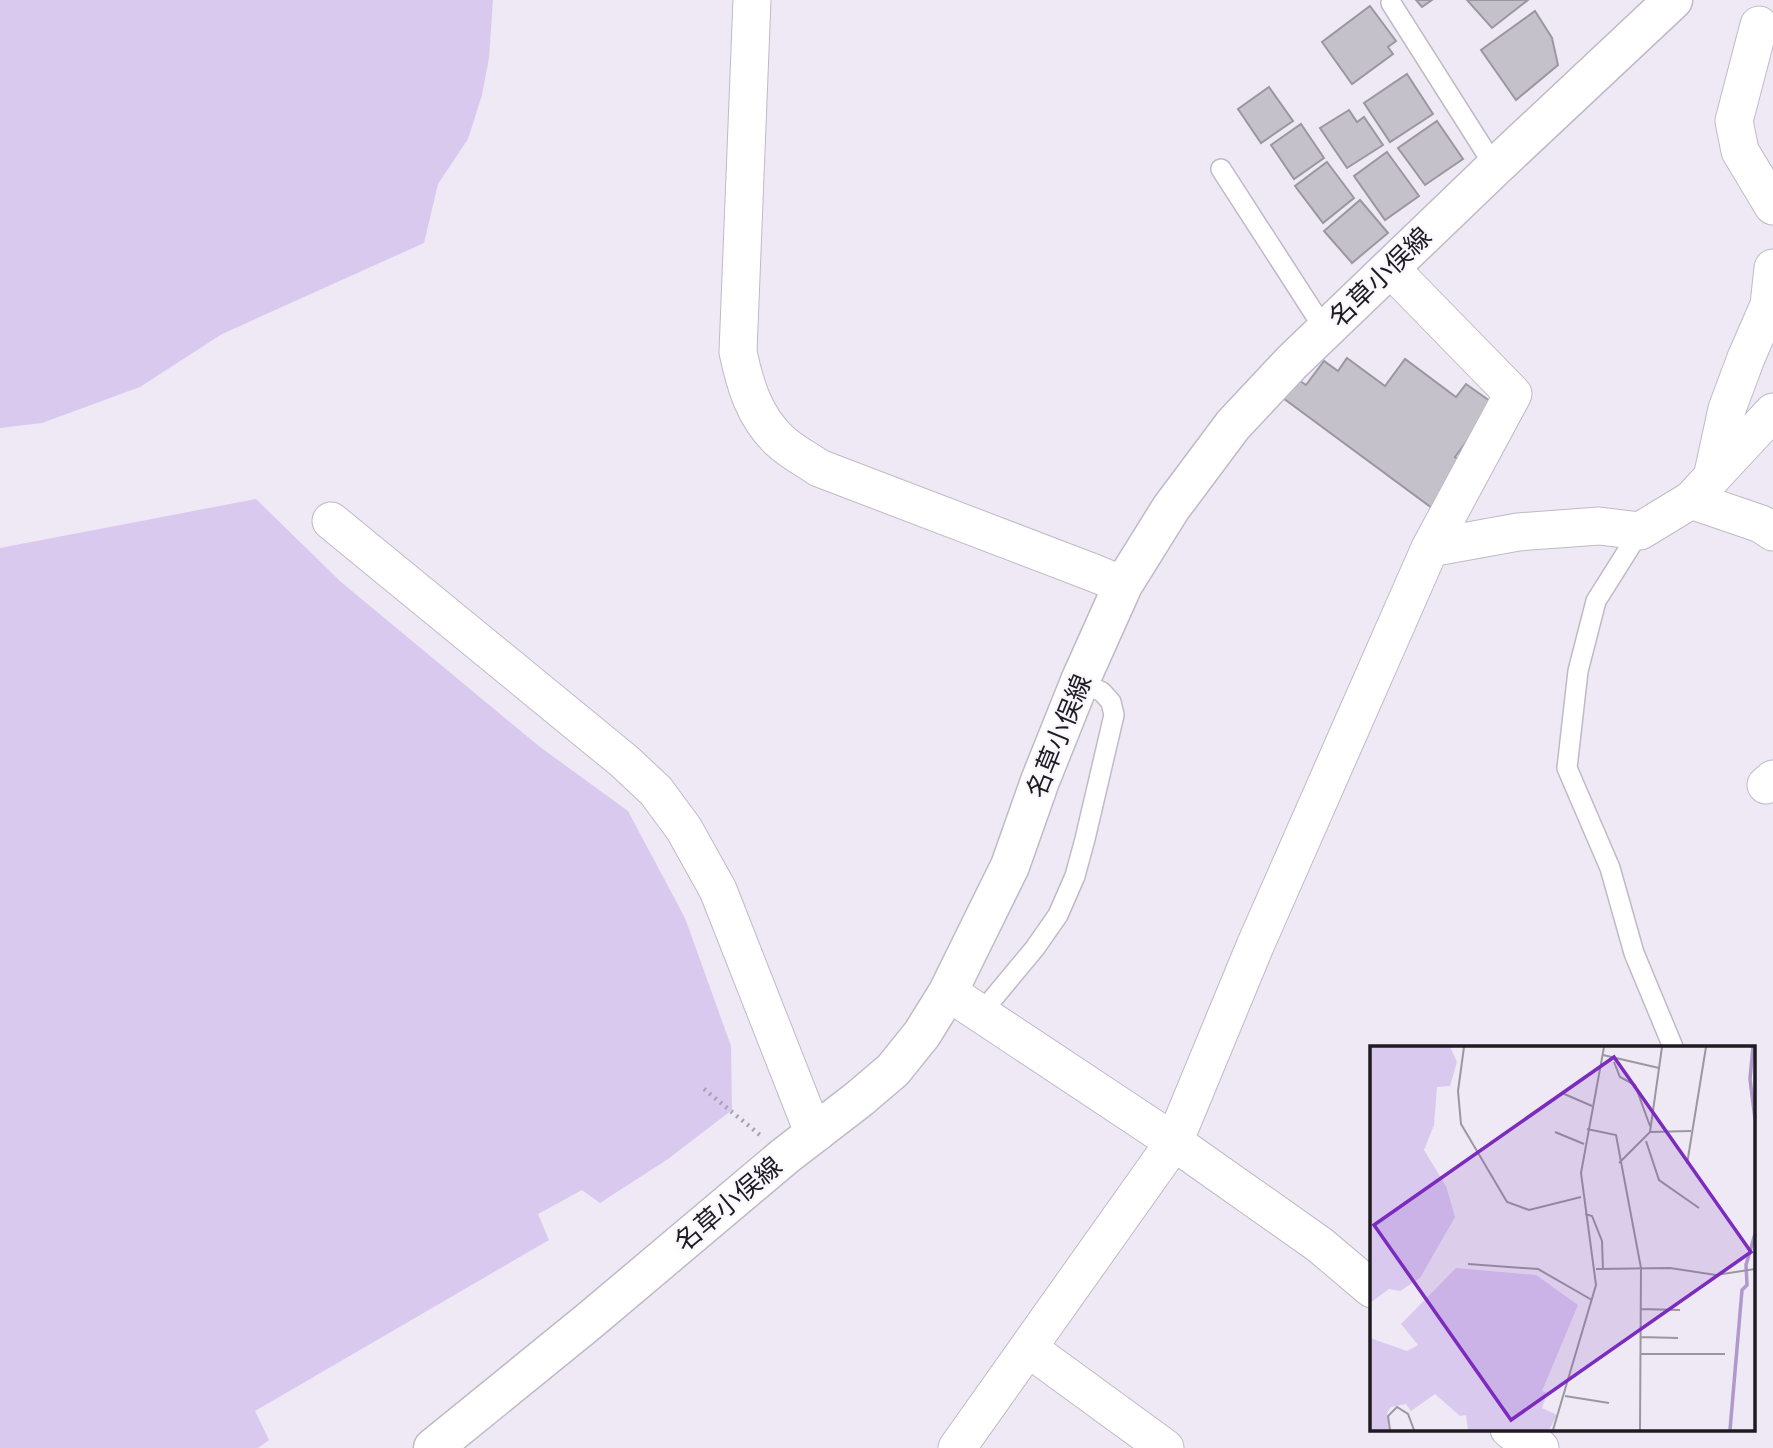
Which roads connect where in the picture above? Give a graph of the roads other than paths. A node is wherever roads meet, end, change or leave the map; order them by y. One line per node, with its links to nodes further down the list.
1 (752, 0): 17 (street)
2 (1674, 0): 5 (main road, 名草小俣線)
3 (1391, 3): 5 (lane)
4 (1760, 21): 7 (street)
5 (1495, 167): 8 (main road, 名草小俣線)
6 (1221, 169): 10 (lane)
7 (1773, 206)
8 (1390, 268): 10 (main road, 名草小俣線); 16 (street)
9 (1773, 268): 12 (street)
10 (1325, 330): 17 (main road, 名草小俣線)
11 (1773, 412): 12 (street)
12 (1702, 489): 14 (street); 15 (street)
13 (331, 521): 22 (street)
14 (1640, 531): 16 (street); 21 (lane)
15 (1773, 532)
16 (1430, 548): 23 (street)
17 (1123, 585): 18 (main road, 名草小俣線)
18 (1080, 681): 19 (main road, 名草小俣線); 20 (lane)
19 (948, 992): 20 (street); 22 (main road, 名草小俣線)
20 (981, 1013): 23 (street)
21 (1672, 1046)
22 (816, 1133): 27 (main road, 名草小俣線)
23 (1174, 1142): 24 (street); 25 (street)
24 (1370, 1287)
25 (1028, 1348): 28 (street); 29 (street)
26 (1510, 1430): 30 (street)
27 (433, 1448)
28 (957, 1448)
29 (1165, 1448)
30 (1540, 1448)

